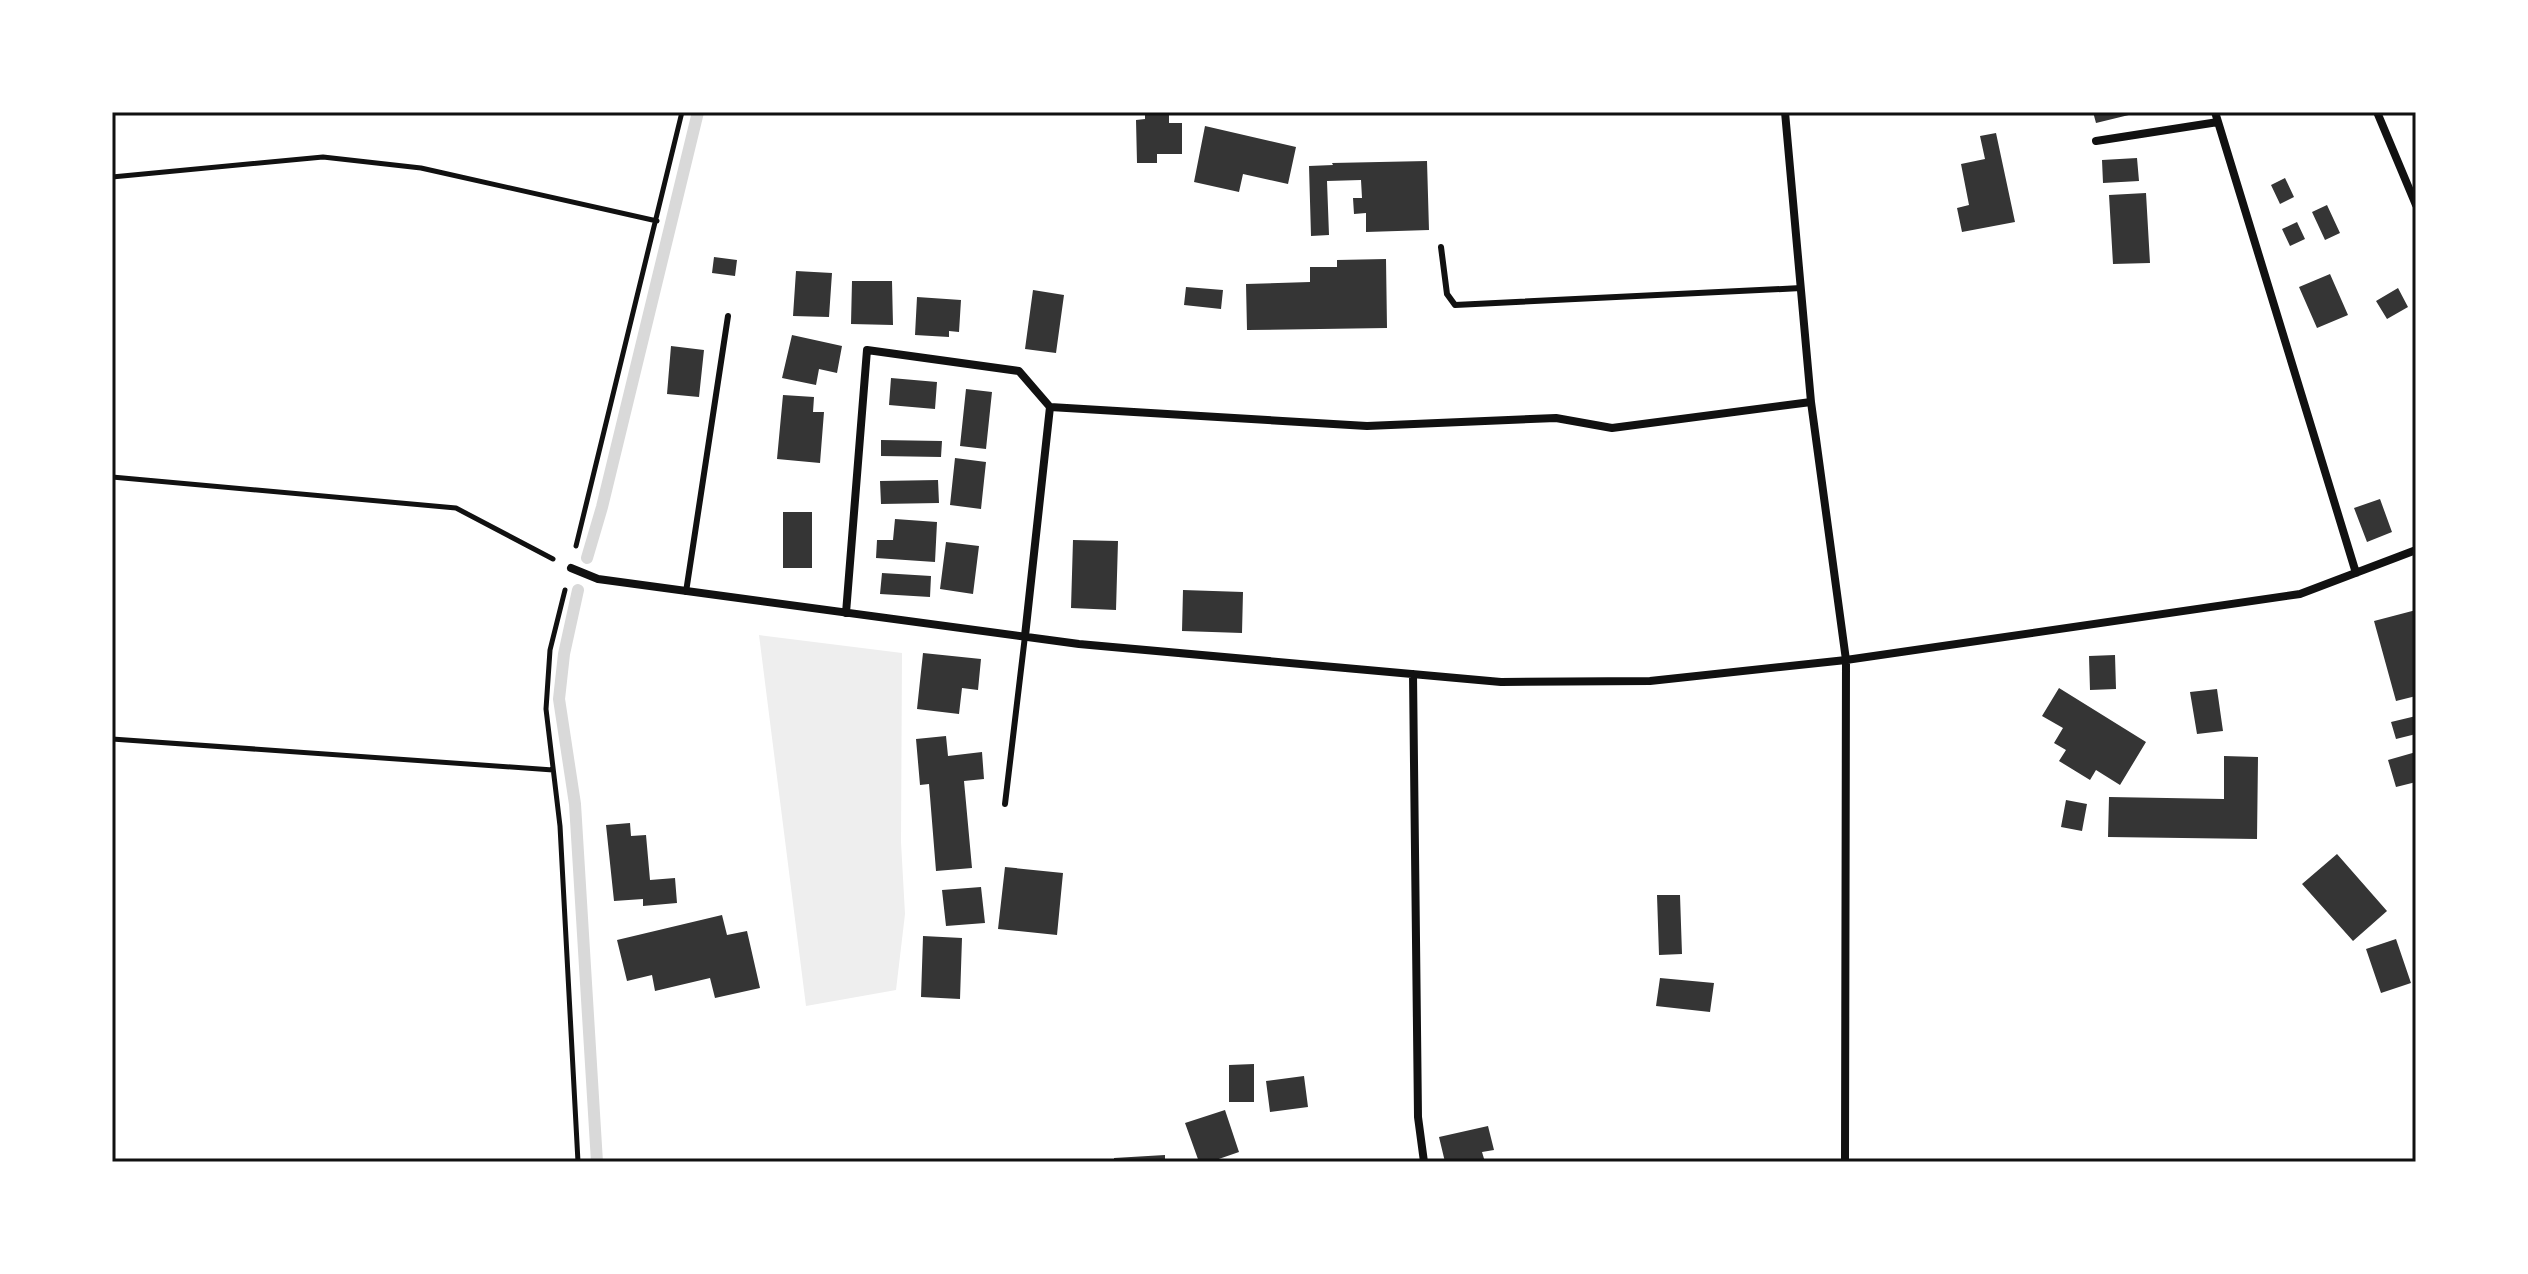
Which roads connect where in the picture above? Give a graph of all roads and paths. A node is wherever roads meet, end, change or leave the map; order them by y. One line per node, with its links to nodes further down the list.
1 (682, 112): 9 (path)
2 (1785, 112): 11 (street)
3 (2215, 112): 5 (street)
4 (2377, 112): 8 (street)
5 (2218, 122): 6 (street); 18 (street)
6 (2096, 141)
7 (112, 177): 9 (path)
8 (2416, 205)
9 (657, 221): 17 (path)
10 (1441, 247): 11 (lane)
11 (1801, 288): 13 (street)
12 (728, 316): 19 (lane)
13 (1811, 402): 14 (street); 22 (street)
14 (1050, 407): 20 (street); 21 (street)
15 (112, 477): 17 (path)
16 (2416, 550): 18 (street)
17 (571, 568): 19 (street); 25 (path)
18 (2356, 573): 22 (street)
19 (686, 592): 20 (street)
20 (846, 613): 21 (street)
21 (1025, 636): 23 (street); 26 (lane)
22 (1846, 660): 23 (street); 29 (street)
23 (1413, 674): 28 (street)
24 (112, 739): 25 (path)
25 (553, 770): 27 (path)
26 (1005, 804)
27 (578, 1162)
28 (1424, 1162)
29 (1845, 1162)

